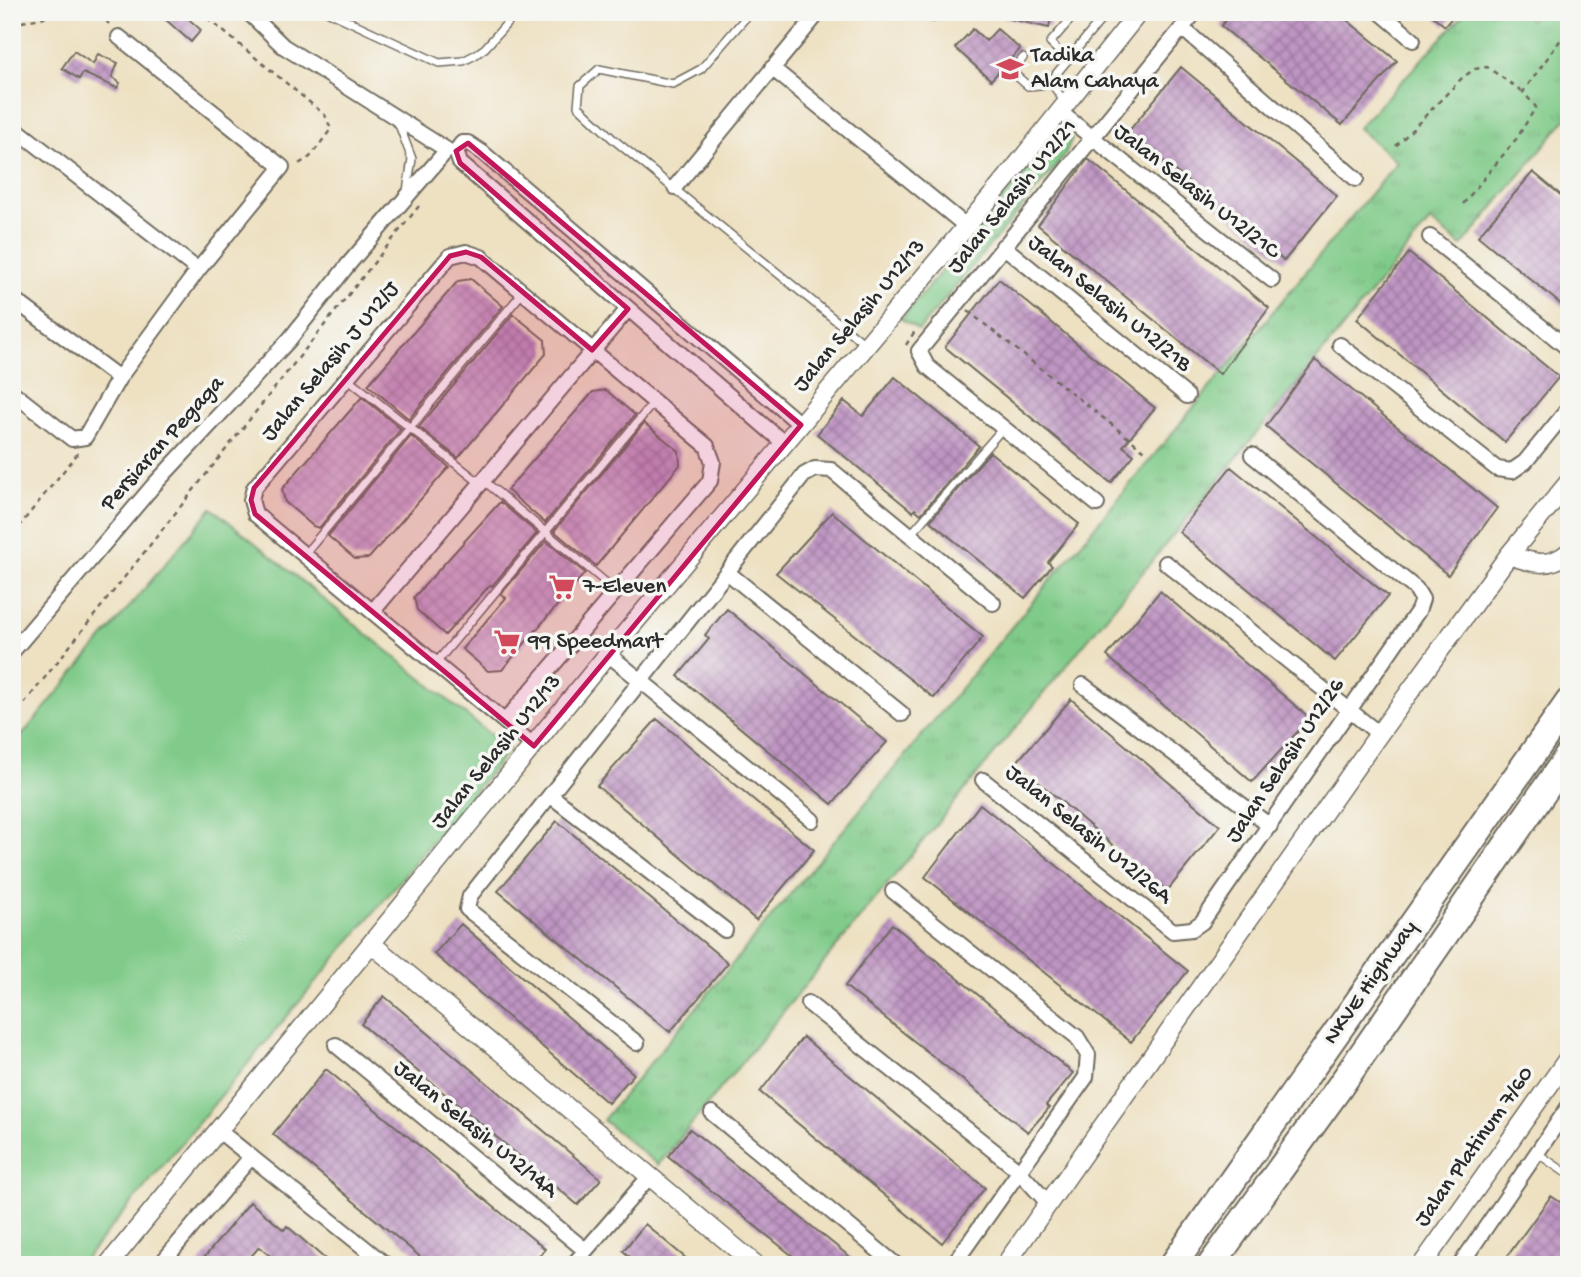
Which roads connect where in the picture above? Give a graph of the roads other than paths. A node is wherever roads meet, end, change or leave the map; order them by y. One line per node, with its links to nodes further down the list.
1 (248, 12): 18 (street)
2 (329, 12): 3 (lane)
3 (517, 12)
4 (819, 12): 15 (street)
5 (1077, 12): 14 (lane)
6 (1195, 12): 10 (street, Jalan Selasih U12/21)
7 (1380, 12): 12 (street)
8 (1136, 15): 14 (lane); 17 (street, Jalan Selasih U12/13)
9 (747, 16): 22 (lane)
10 (1182, 29): 20 (street, Jalan Selasih U12/21); 21 (street)
11 (119, 37): 27 (street)
12 (1413, 40)
13 (1023, 58): 16 (lane)
14 (1068, 60): 16 (lane)
15 (772, 68): 22 (street); 24 (street)
16 (1052, 85): 17 (lane)
17 (1063, 108): 20 (street, Jalan Selasih U12/21C); 24 (street, Jalan Selasih U12/13)
18 (398, 122): 23 (lane); 23 (street, Persiaran Pegaga)
19 (12, 126): 27 (street)
20 (1090, 137): 26 (street, Jalan Selasih U12/21); 28 (street, Jalan Selasih U12/21C)
21 (1356, 179)
22 (675, 187): 32 (lane)
23 (404, 201): 60 (street, Persiaran Pegaga)
24 (966, 226): 32 (street, Jalan Selasih U12/13)
25 (1430, 237): 34 (street)
26 (1003, 246): 39 (street, Jalan Selasih U12/21B); 43 (street, Jalan Selasih U12/21)
27 (198, 270): 36 (street)
28 (1272, 280)
29 (523, 292): 35 (street); 37 (street, Jalan Selasih J U12/J); 44 (lane)
30 (12, 298): 36 (street)
31 (628, 309): 35 (street); 42 (street); 45 (street)
32 (866, 345): 42 (street, Jalan Selasih U12/13)
33 (1340, 345): 41 (street)
34 (1569, 349)
35 (592, 350): 40 (street); 47 (street)
36 (119, 378): 38 (street)
37 (347, 378): 44 (lane); 53 (street, Jalan Selasih J U12/J)
38 (12, 392)
39 (1187, 396)
40 (654, 402): 50 (lane); 57 (street)
41 (1569, 408)
42 (801, 425): 45 (street, Jalan Selasih U12/13)
43 (1004, 427): 49 (street); 51 (lane)
44 (410, 429): 47 (lane); 53 (lane)
45 (785, 444): 61 (street, Jalan Selasih U12/13)
46 (1252, 455): 66 (street, Jalan Selasih U12/26)
47 (481, 482): 50 (lane); 59 (street)
48 (1569, 482): 54 (street)
49 (1097, 504)
50 (545, 533): 57 (lane); 62 (lane)
51 (910, 535): 56 (street); 58 (street)
52 (1569, 552): 54 (street)
53 (304, 555): 59 (street)
54 (1509, 555): 69 (street)
55 (1166, 563): 66 (street)
56 (727, 572): 63 (street); 67 (street)
57 (616, 592): 68 (street)
58 (993, 603)
59 (373, 611): 62 (street)
60 (12, 652)
61 (608, 654): 63 (street); 70 (street, Jalan Selasih U12/13)
62 (436, 663): 68 (street)
63 (639, 682): 73 (street); 74 (street)
64 (1083, 685): 75 (street)
65 (1569, 702): 102 (highway, NKVE Highway)
66 (1347, 711): 69 (street); 75 (street, Jalan Selasih U12/26)
67 (902, 714)
68 (506, 720): 70 (street)
69 (1379, 734): 92 (street)
70 (534, 746): 79 (street, Jalan Selasih U12/13)
71 (1569, 755): 103 (highway, NKVE Highway)
72 (984, 780): 77 (street, Jalan Selasih U12/26A)
73 (550, 795): 78 (street); 81 (street)
74 (812, 820)
75 (1270, 826): 77 (street, Jalan Selasih U12/26)
76 (893, 891): 89 (street)
77 (1164, 925)
78 (725, 930)
79 (373, 945): 86 (street, Jalan Selasih U12/13); 91 (street)
80 (808, 1003): 89 (street)
81 (637, 1043)
82 (336, 1045): 93 (street, Jalan Selasih U12/14A)
83 (1569, 1057): 104 (street, Jalan Platinum 7/60)
84 (1569, 1106): 87 (street)
85 (712, 1113): 99 (street)
86 (219, 1131): 88 (street); 94 (street, Jalan Selasih U12/13)
87 (1537, 1152): 90 (lane); 105 (street)
88 (251, 1157): 95 (street); 96 (street)
89 (1018, 1170): 92 (street); 100 (street)
90 (1569, 1175)
91 (649, 1177): 93 (street); 98 (street)
92 (1048, 1203): 101 (street)
93 (585, 1250): 97 (street)
94 (108, 1265)
95 (160, 1265)
96 (386, 1265)
97 (573, 1265)
98 (756, 1265)
99 (896, 1265)
100 (953, 1265)
101 (1005, 1265)
102 (1173, 1265)
103 (1211, 1265)
104 (1422, 1265)
105 (1460, 1265)

